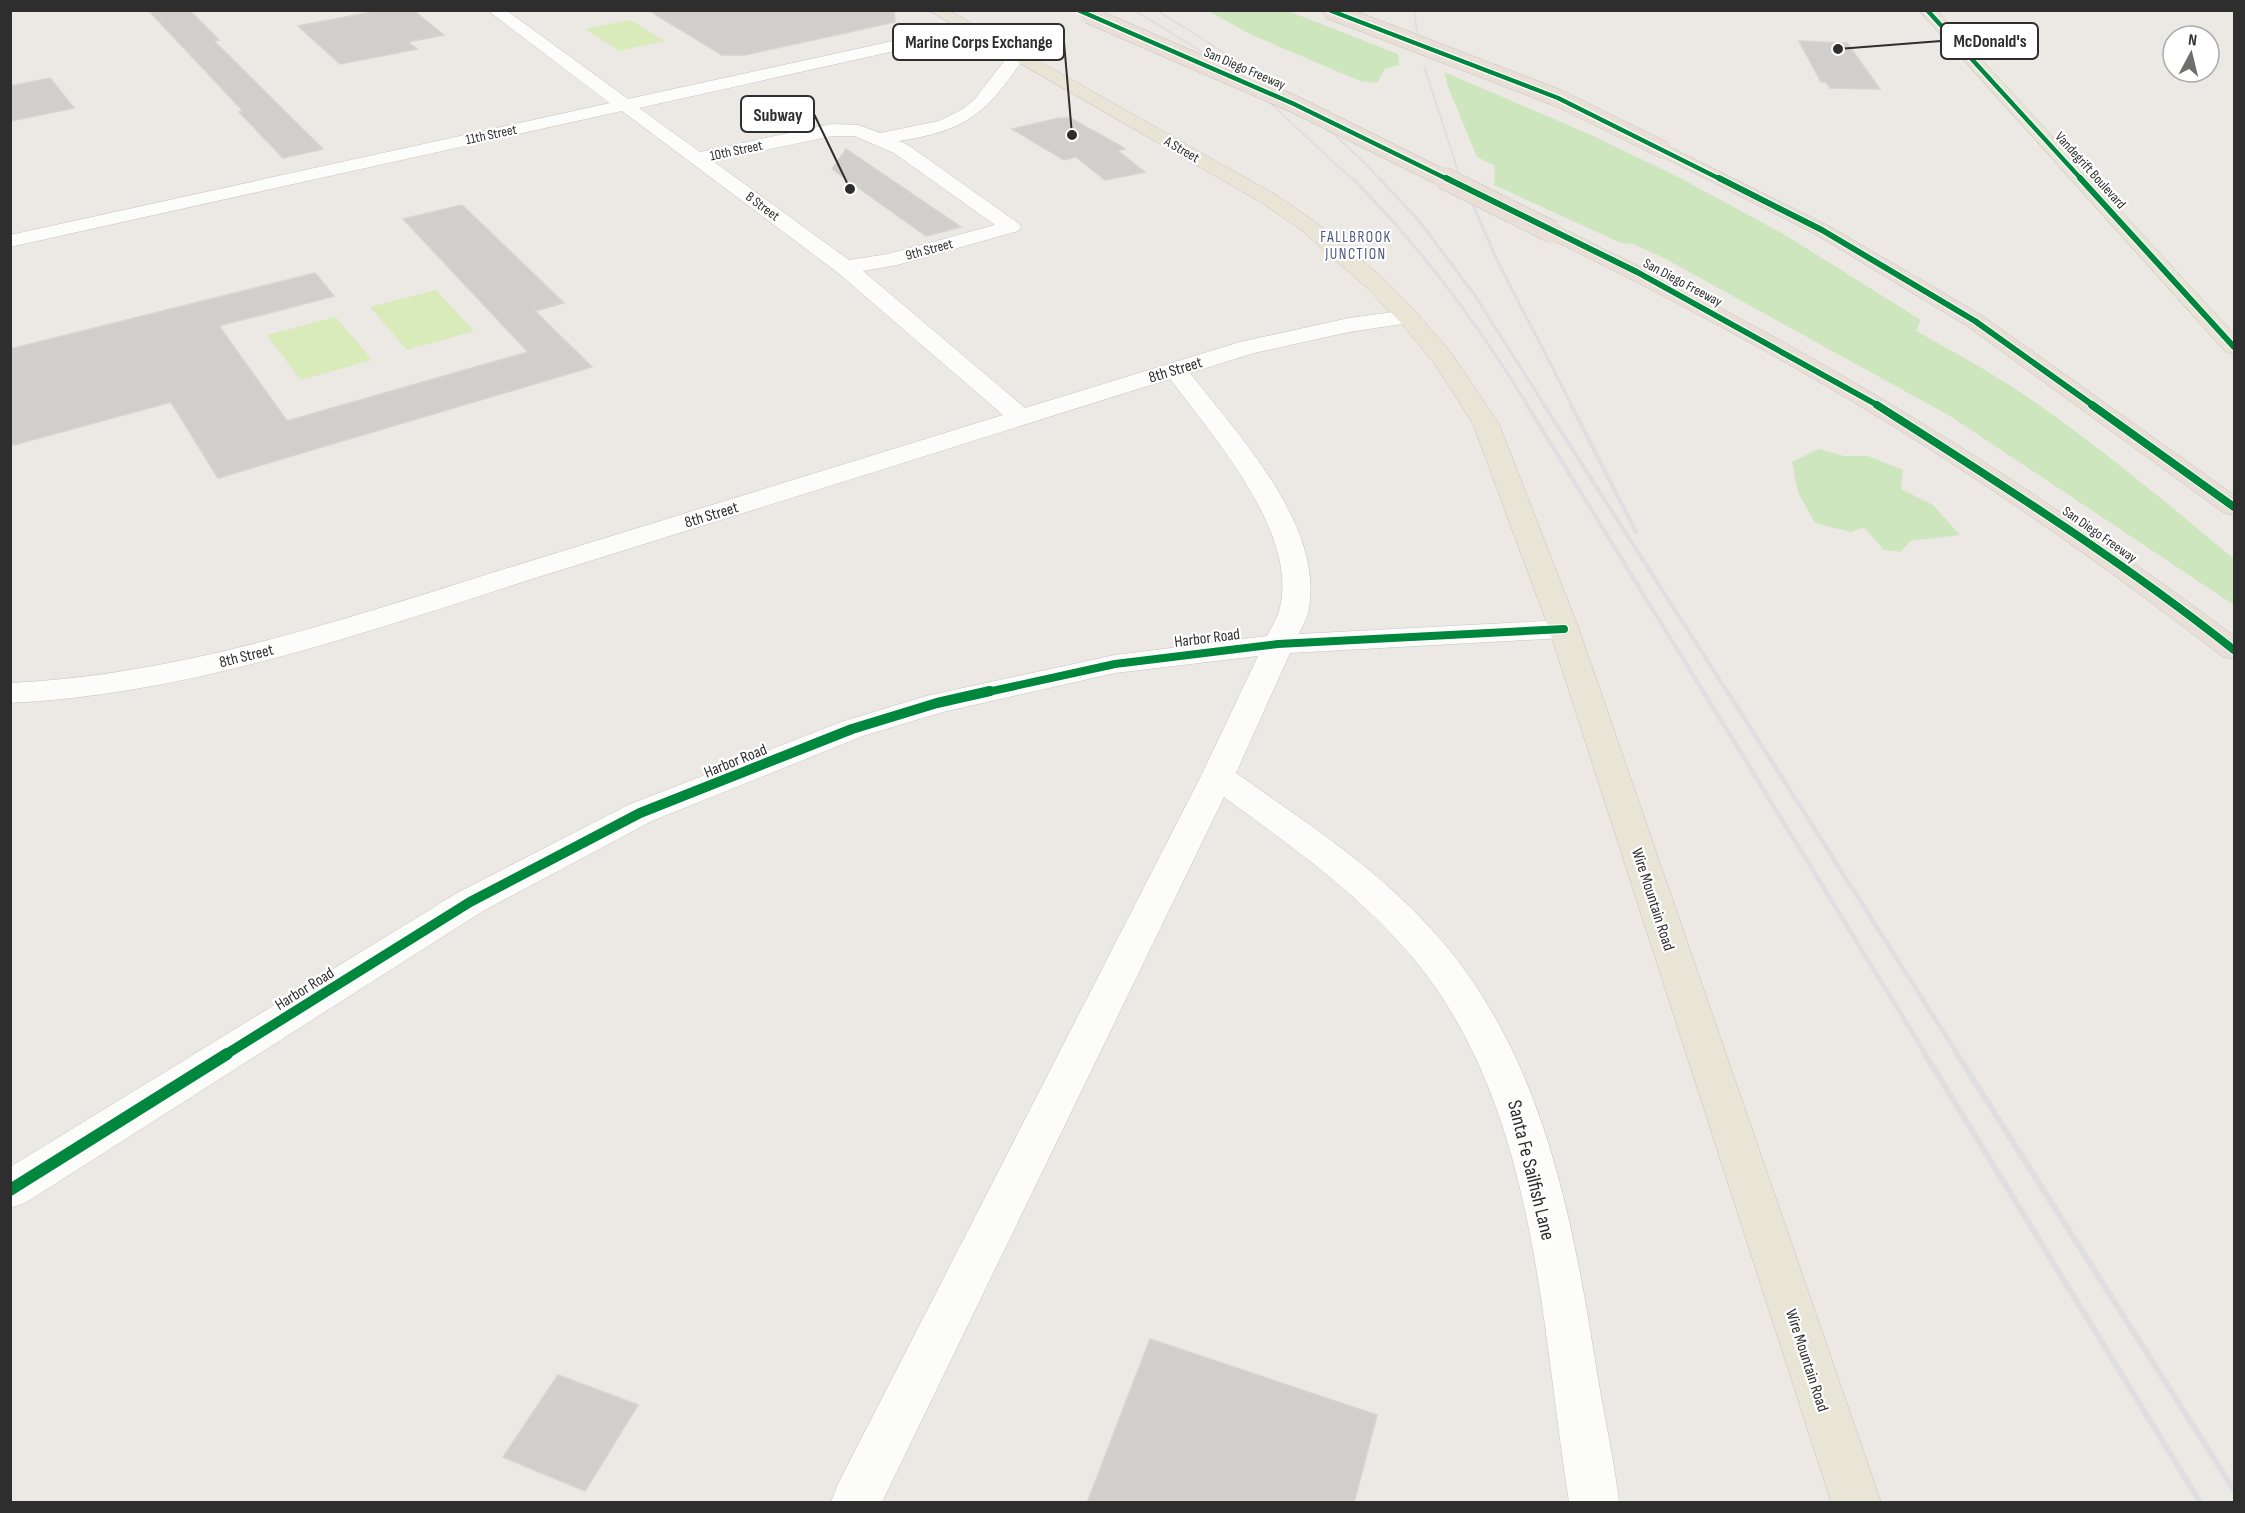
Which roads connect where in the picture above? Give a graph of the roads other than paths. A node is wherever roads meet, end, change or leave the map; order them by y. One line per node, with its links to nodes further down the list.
1 (495, 10): 8 (street, B Street)
2 (936, 10): 6 (main road, A Street)
3 (1329, 10): 17 (highway, bridge)
4 (1927, 10): 14 (main road, Vandegrift Boulevard)
5 (1083, 13): 20 (highway, San Diego Freeway, bridge)
6 (971, 28): 7 (main road, A Street); 8 (street, 11th Street)
7 (1018, 56): 9 (street); 13 (main road, A Street)
8 (624, 105): 10 (street, B Street); 11 (street, 11th Street)
9 (879, 139): 10 (street, 10th Street); 12 (street, 9th Street)
10 (698, 158): 12 (street, B Street)
11 (10, 241)
12 (845, 267): 16 (street, B Street)
13 (1408, 317): 15 (street, 8th Street); 18 (main road, Wire Mountain Road)
14 (2235, 347)
15 (1175, 369): 16 (street, 8th Street); 19 (street)
16 (1020, 417): 21 (street, 8th Street)
17 (2235, 507)
18 (1564, 629): 19 (street, Harbor Road); 26 (main road, Wire Mountain Road)
19 (1278, 644): 22 (street); 23 (street, Harbor Road)
20 (2235, 650)
21 (10, 693)
22 (1218, 776): 24 (street); 25 (street, Santa Fe Sailfish Lane)
23 (10, 1190)
24 (856, 1503)
25 (1594, 1503)
26 (1856, 1503)

